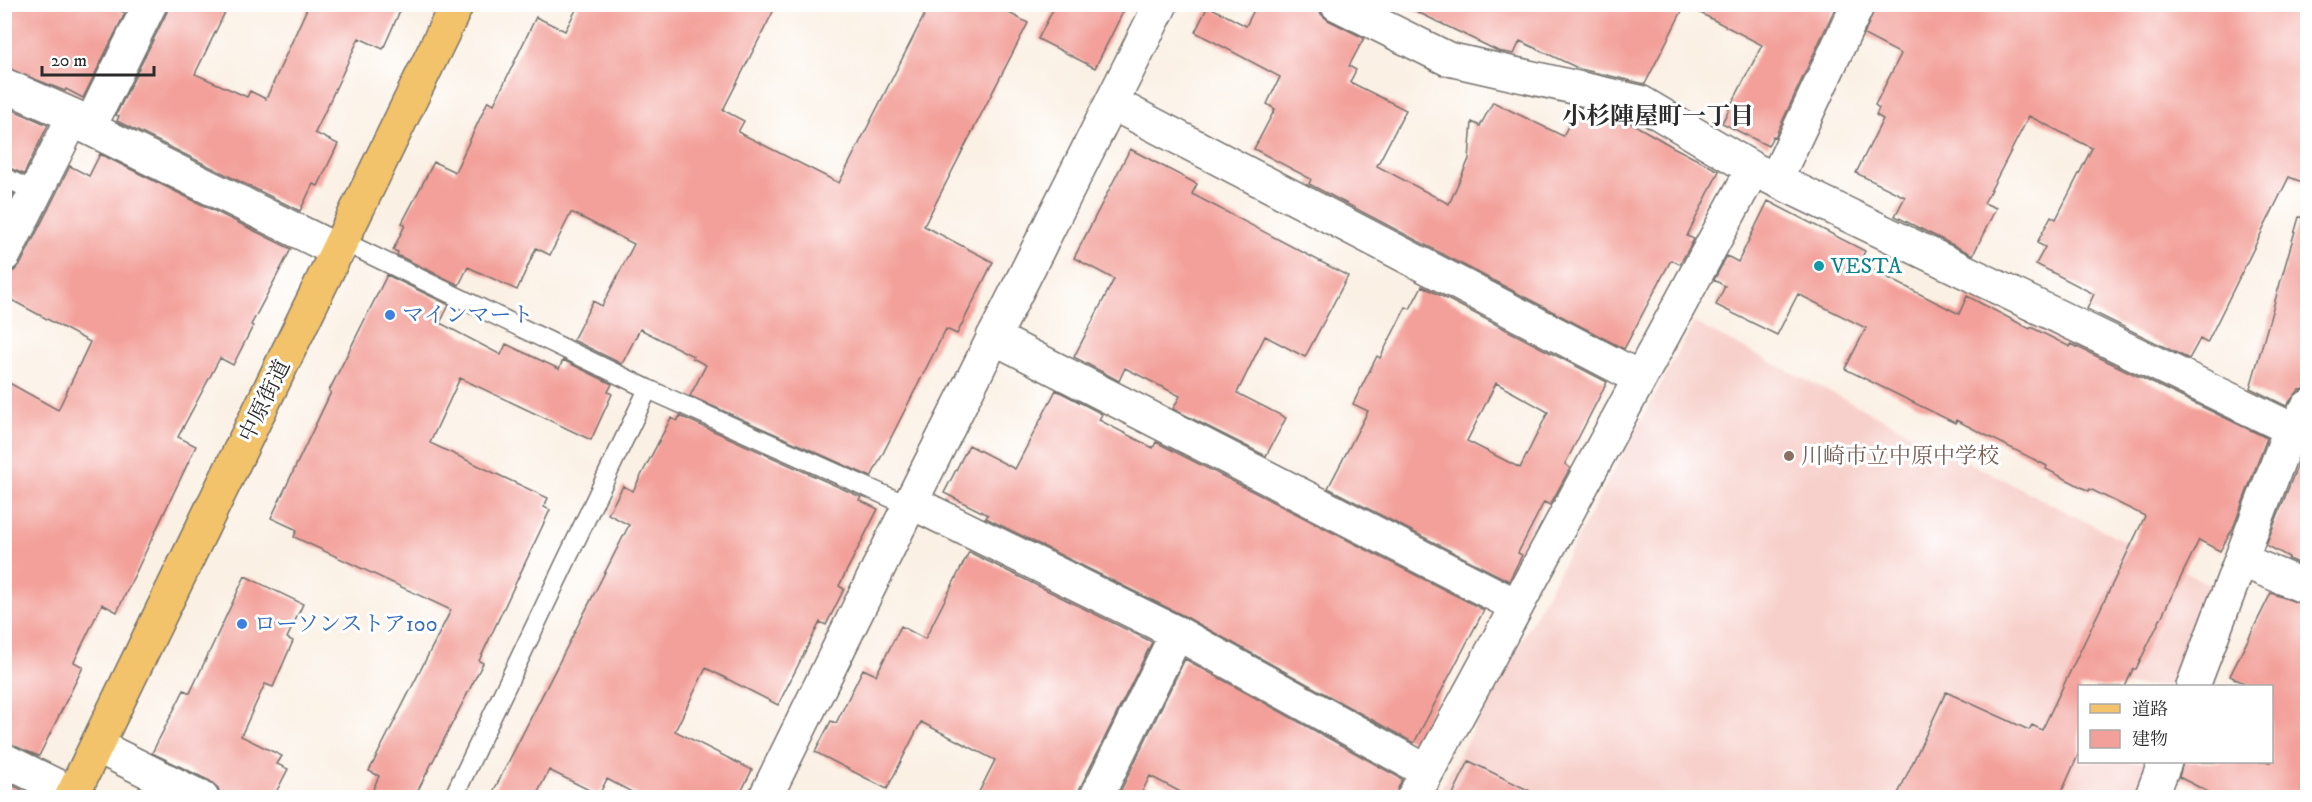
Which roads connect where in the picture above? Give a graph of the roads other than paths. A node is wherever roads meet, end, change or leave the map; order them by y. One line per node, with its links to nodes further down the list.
1 (150, 4): 8 (street)
2 (457, 4): 12 (main road, 中原街道)
3 (1161, 4): 7 (street)
4 (1858, 4): 9 (street)
5 (1343, 6): 9 (street)
6 (4, 85): 8 (street)
7 (1112, 103): 14 (street); 15 (street)
8 (82, 122): 11 (street); 12 (street)
9 (1765, 174): 15 (street); 17 (street)
10 (4, 177): 11 (lane)
11 (37, 193): 13 (street)
12 (340, 246): 16 (lane); 24 (main road, 中原街道)
13 (4, 255)
14 (993, 337): 18 (street); 21 (street)
15 (1641, 378): 21 (street)
16 (648, 389): 18 (lane); 30 (lane)
17 (2299, 418): 19 (street)
18 (910, 504): 22 (street); 31 (street)
19 (2241, 560): 20 (street); 23 (street)
20 (2307, 588)
21 (1517, 606): 27 (street)
22 (1177, 633): 27 (street); 32 (street)
23 (2194, 685)
24 (97, 746): 28 (main road, 中原街道); 29 (street)
25 (4, 759): 28 (street)
26 (2165, 763): 33 (street)
27 (1420, 784)
28 (72, 796)
29 (202, 798)
30 (453, 798)
31 (765, 798)
32 (1096, 798)
33 (2151, 798)

